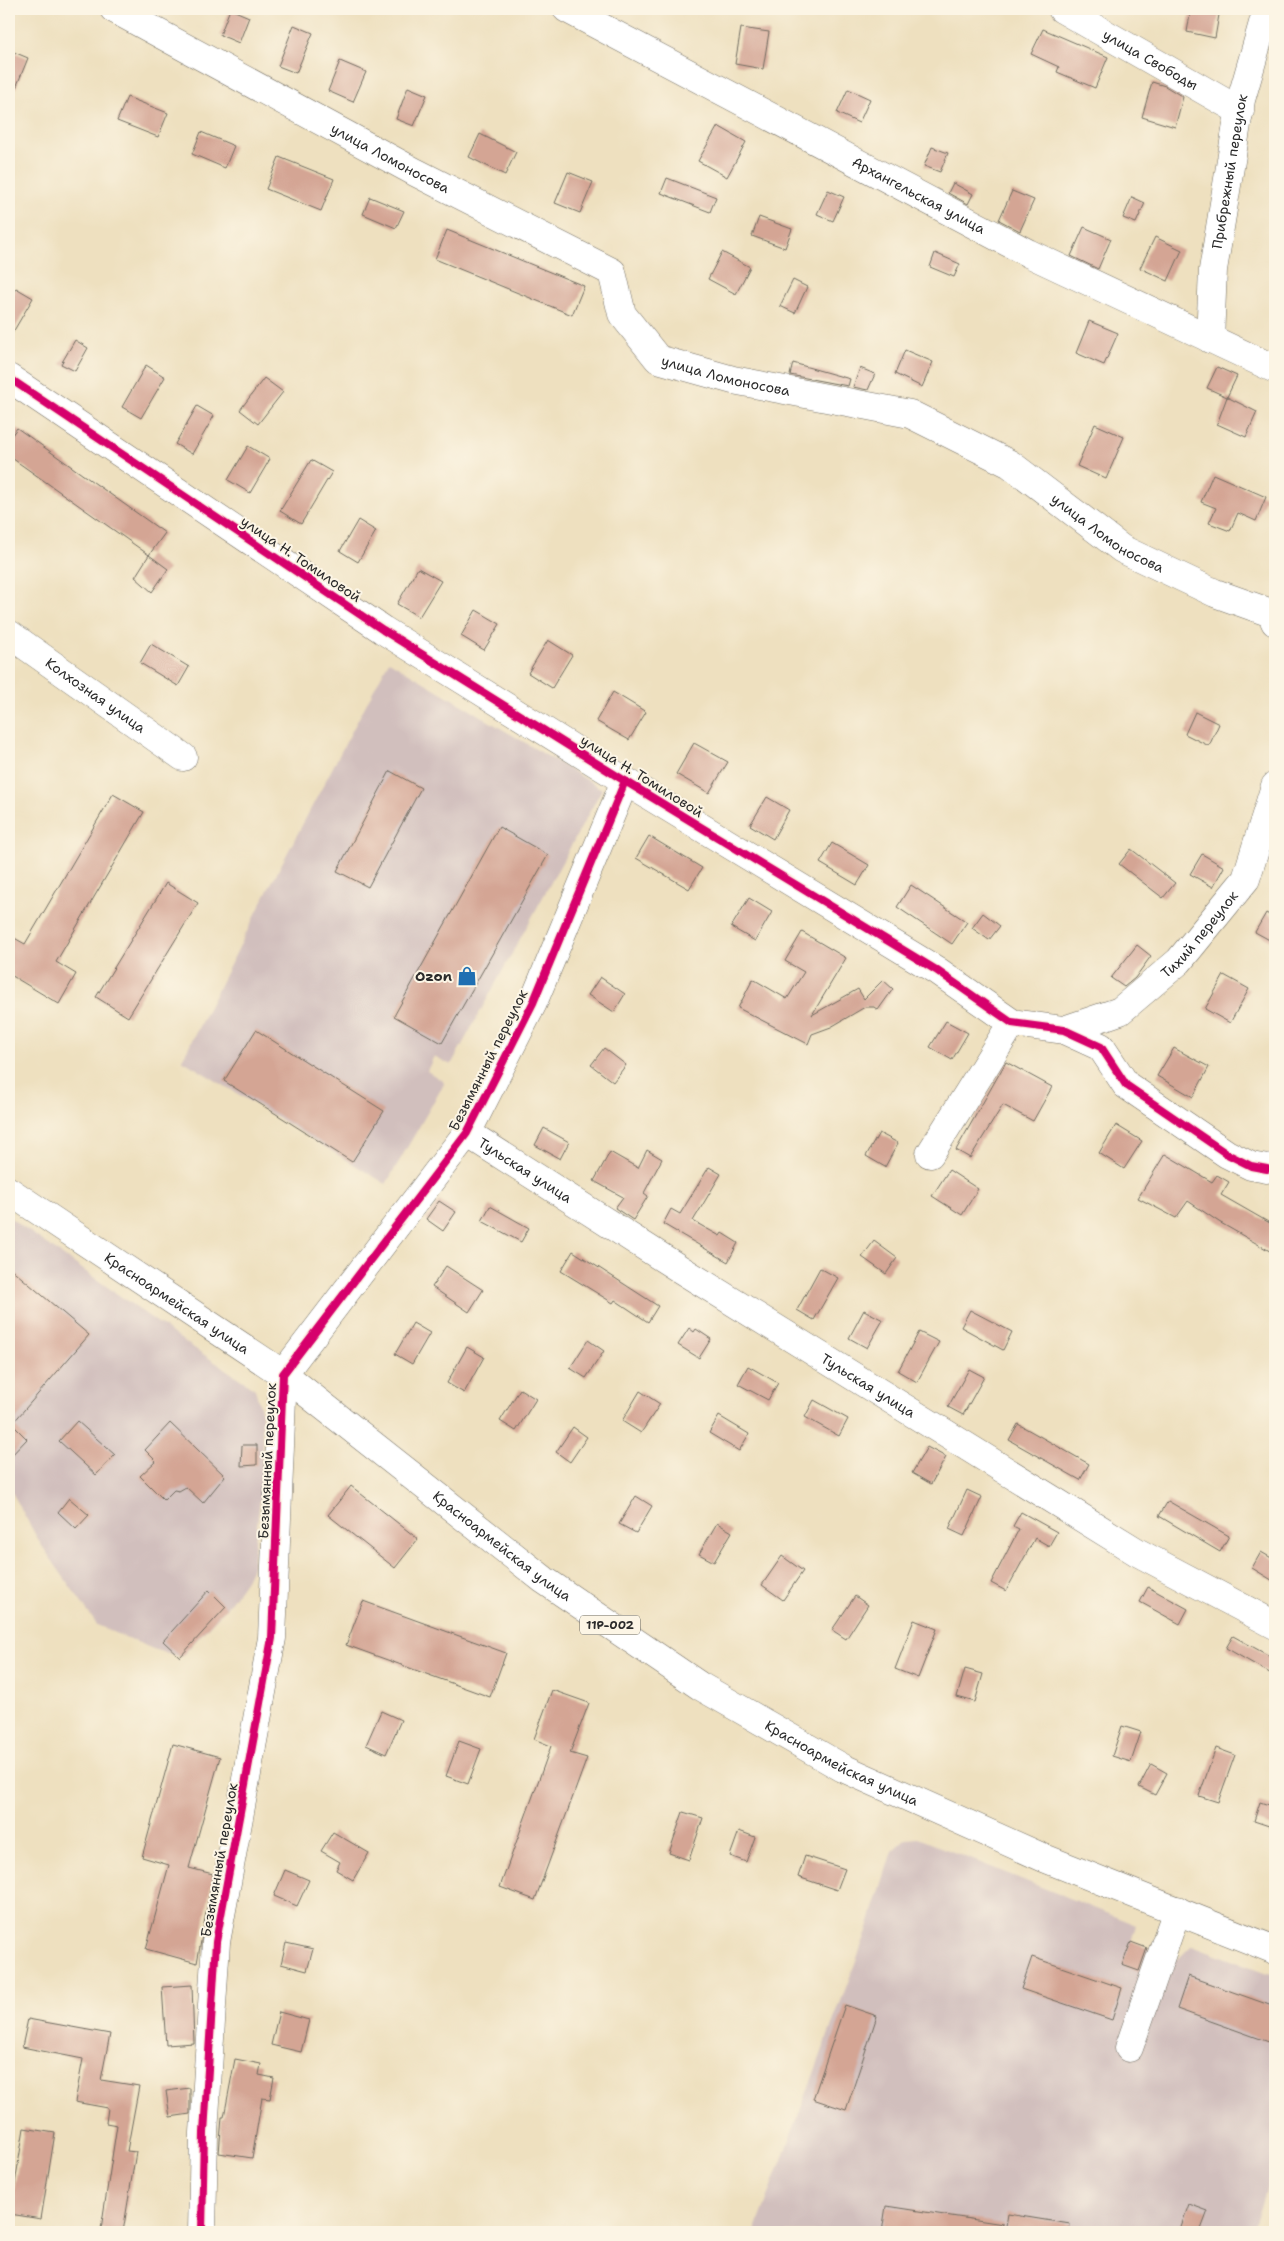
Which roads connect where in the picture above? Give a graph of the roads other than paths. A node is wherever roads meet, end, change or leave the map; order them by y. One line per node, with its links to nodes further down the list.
1 (114, 9): 10 (street, улица Ломоносова)
2 (567, 9): 5 (street, Архангельская улица)
3 (1062, 9): 6 (street, улица Свободы)
4 (1267, 9): 6 (street, Прибрежный переулок)
5 (598, 16): 7 (street, Архангельская улица)
6 (1240, 111): 7 (street, Прибрежный переулок)
7 (1210, 339): 8 (street, Архангельская улица)
8 (1275, 369)
9 (9, 378): 13 (street, улица Н. Томиловой)
10 (1275, 622)
11 (9, 634): 12 (street, Колхозная улица)
12 (183, 757)
13 (625, 781): 15 (street, улица Н. Томиловой); 17 (street, Безымянный переулок)
14 (1275, 786): 16 (street, Тихий переулок)
15 (1012, 1023): 16 (street, улица Н. Томиловой); 18 (street)
16 (1064, 1030): 19 (street, улица Н. Томиловой)
17 (467, 1133): 21 (street, Безымянный переулок); 22 (street, Тульская улица)
18 (930, 1154)
19 (1271, 1168)
20 (9, 1191): 21 (street, Красноармейская улица / 11Р-002)
21 (284, 1374): 23 (street, Красноармейская улица / 11Р-002); 26 (street, Безымянный переулок)
22 (1275, 1625)
23 (1177, 1910): 24 (street, Красноармейская улица / 11Р-002); 25 (street)
24 (1275, 1950)
25 (1129, 2048)
26 (202, 2232)

